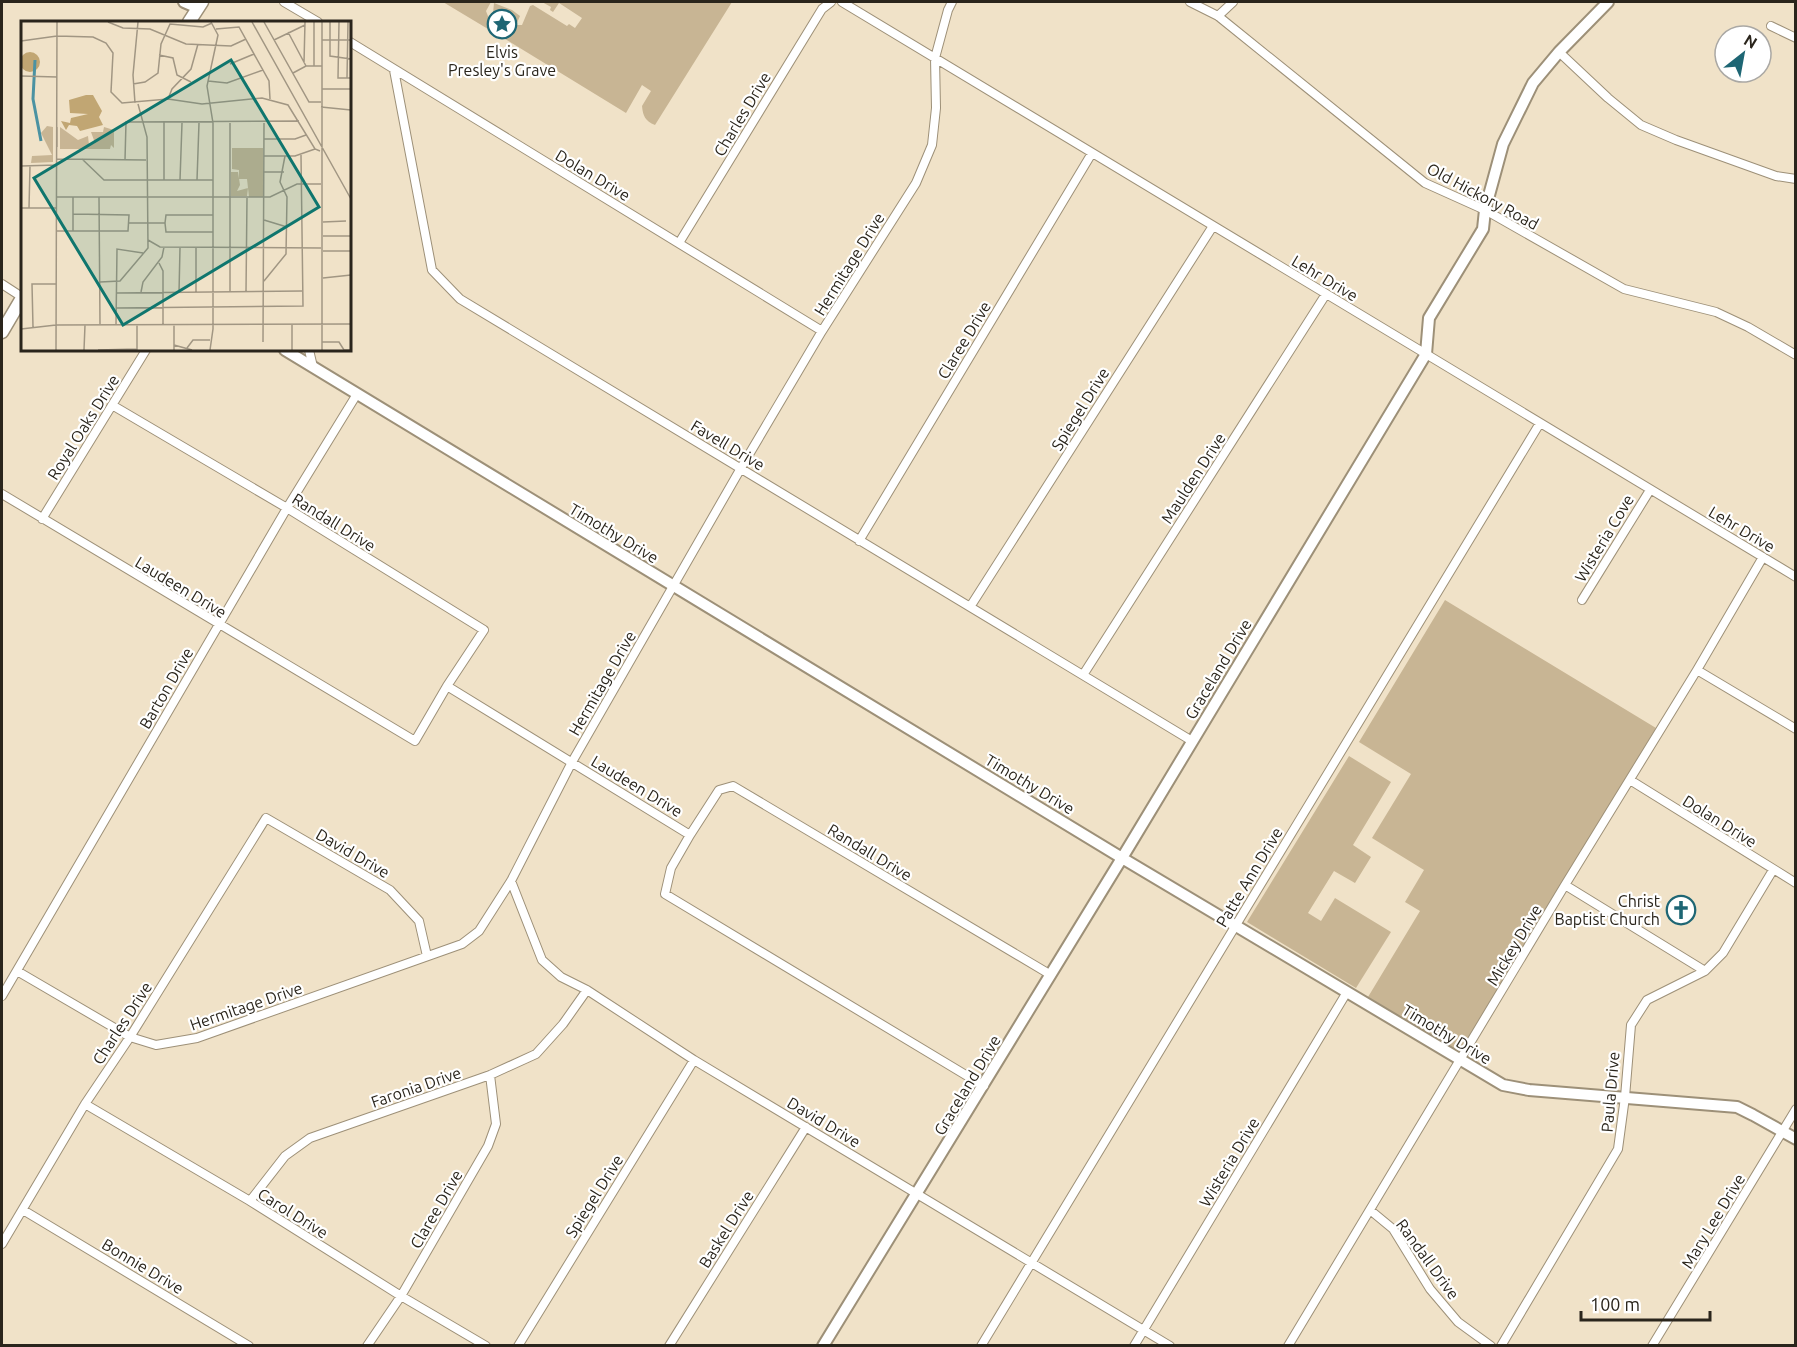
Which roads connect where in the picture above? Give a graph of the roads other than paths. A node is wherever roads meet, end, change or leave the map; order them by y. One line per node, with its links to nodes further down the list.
1 (184, 2): 9 (street)
2 (284, 2): 12 (street)
3 (831, 2): 23 (street, Charles Drive)
4 (842, 2): 17 (street, Lehr Drive)
5 (952, 2): 17 (street, Hermitage Drive)
6 (1191, 2): 10 (street, Old Hickory Road)
7 (1233, 2): 10 (street)
8 (1608, 2): 16 (street, Graceland Drive)
9 (200, 5): 11 (main road)
10 (1218, 15): 21 (street, Old Hickory Road)
11 (190, 21)
12 (316, 21)
13 (1773, 27): 14 (street)
14 (1796, 38)
15 (351, 43): 18 (street, Dolan Drive)
16 (1559, 52): 20 (street); 21 (street, Graceland Drive)
17 (935, 58): 19 (street, Lehr Drive); 28 (street, Hermitage Drive)
18 (394, 70): 23 (street, Dolan Drive); 39 (street, Favell Drive)
19 (1092, 153): 22 (street, Lehr Drive); 44 (street, Claree Drive)
20 (1796, 179)
21 (1485, 210): 33 (street, Graceland Drive); 34 (street, Old Hickory Road)
22 (1213, 226): 25 (street, Lehr Drive); 49 (street, Spiegel Drive)
23 (679, 243): 28 (street, Dolan Drive)
24 (2, 284): 26 (street)
25 (1326, 294): 33 (street, Lehr Drive); 52 (street, Maulden Drive)
26 (21, 296)
27 (21, 299): 29 (main road)
28 (822, 331): 39 (street, Hermitage Drive)
29 (2, 332)
30 (145, 351): 37 (street, Royal Oaks Drive)
31 (287, 351): 35 (street, Timothy Drive)
32 (309, 351): 35 (street)
33 (1426, 354): 38 (street, Lehr Drive); 55 (street, Graceland Drive)
34 (1796, 355)
35 (313, 367): 36 (street, Timothy Drive)
36 (357, 394): 42 (street, Barton Drive); 47 (street, Timothy Drive)
37 (112, 405): 42 (street, Randall Drive); 43 (street, Royal Oaks Drive)
38 (1540, 423): 40 (street, Lehr Drive); 65 (street, Patte Ann Drive)
39 (741, 468): 44 (street, Favell Drive); 47 (street, Hermitage Drive)
40 (1650, 490): 45 (street, Lehr Drive); 48 (street, Wisteria Cove)
41 (2, 494): 43 (street, Laudeen Drive)
42 (287, 508): 50 (street, Barton Drive); 53 (street, Randall Drive)
43 (42, 519): 50 (street, Laudeen Drive)
44 (859, 542): 49 (street, Favell Drive)
45 (1763, 557): 46 (street, Lehr Drive); 51 (street, Mickey Drive)
46 (1796, 577)
47 (674, 586): 56 (street, Hermitage Drive); 60 (street, Timothy Drive)
48 (1582, 600)
49 (970, 607): 52 (street, Favell Drive)
50 (218, 625): 53 (street, Laudeen Drive); 67 (street, Barton Drive)
51 (1697, 670): 54 (street); 57 (street, Mickey Drive)
52 (1083, 675): 55 (street, Favell Drive)
53 (447, 686): 56 (street, Laudeen Drive)
54 (1796, 729)
55 (1192, 741): 60 (street, Graceland Drive)
56 (572, 762): 59 (street, Laudeen Drive); 62 (street, Hermitage Drive)
57 (1630, 780): 61 (street, Dolan Drive); 64 (street, Mickey Drive)
58 (266, 818): 66 (street, David Drive); 73 (street, Charles Drive)
59 (690, 835): 69 (street, Randall Drive); 77 (street, Laudeen Drive)
60 (1122, 858): 65 (street, Timothy Drive); 69 (street, Graceland Drive)
61 (1773, 870): 63 (street, Dolan Drive); 68 (street, Paula Drive)
62 (511, 881): 66 (street, Hermitage Drive); 70 (street, David Drive)
63 (1796, 883)
64 (1565, 885): 68 (street); 75 (street, Mickey Drive)
65 (1235, 926): 71 (street, Timothy Drive); 89 (street, Patte Ann Drive)
66 (427, 956): 73 (street, Hermitage Drive)
67 (17, 971): 72 (street, Barton Drive); 73 (street, Hermitage Drive)
68 (1705, 971): 78 (street, Paula Drive)
69 (1051, 975): 77 (street, Graceland Drive)
70 (587, 990): 74 (street, David Drive); 76 (street, Faronia Drive)
71 (1347, 992): 75 (street, Timothy Drive); 91 (street, Wisteria Drive)
72 (2, 996)
73 (130, 1036): 79 (street, Charles Drive)
74 (694, 1060): 81 (street, David Drive); 95 (street, Spiegel Drive)
75 (1461, 1060): 78 (street, Timothy Drive); 87 (street, Mickey Drive)
76 (490, 1075): 85 (street, Faronia Drive); 90 (street, Claree Drive)
77 (984, 1086): 84 (street, Graceland Drive)
78 (1625, 1097): 82 (street, Timothy Drive); 103 (street, Paula Drive)
79 (85, 1104): 85 (street, Carol Drive); 86 (street, Charles Drive)
80 (1796, 1109): 82 (street, Mary Lee Drive)
81 (806, 1127): 84 (street, David Drive); 96 (street, Baskel Drive)
82 (1783, 1132): 83 (street, Timothy Drive); 104 (street, Mary Lee Drive)
83 (1796, 1140)
84 (918, 1194): 89 (street, David Drive); 97 (street, Graceland Drive)
85 (250, 1201): 90 (street, Carol Drive)
86 (23, 1210): 88 (street, Charles Drive); 92 (street, Bonnie Drive)
87 (1370, 1210): 101 (street, Mickey Drive); 102 (street, Randall Drive)
88 (2, 1244)
89 (1031, 1262): 91 (street, David Drive); 98 (street, Patte Ann Drive)
90 (401, 1296): 93 (street, Claree Drive); 94 (street, Carol Drive)
91 (1144, 1330): 99 (street, Wisteria Drive); 100 (street, David Drive)
92 (249, 1346)
93 (367, 1346)
94 (486, 1346)
95 (518, 1346)
96 (669, 1346)
97 (823, 1346)
98 (981, 1346)
99 (1134, 1346)
100 (1170, 1346)
101 (1288, 1346)
102 (1491, 1346)
103 (1501, 1346)
104 (1652, 1346)

